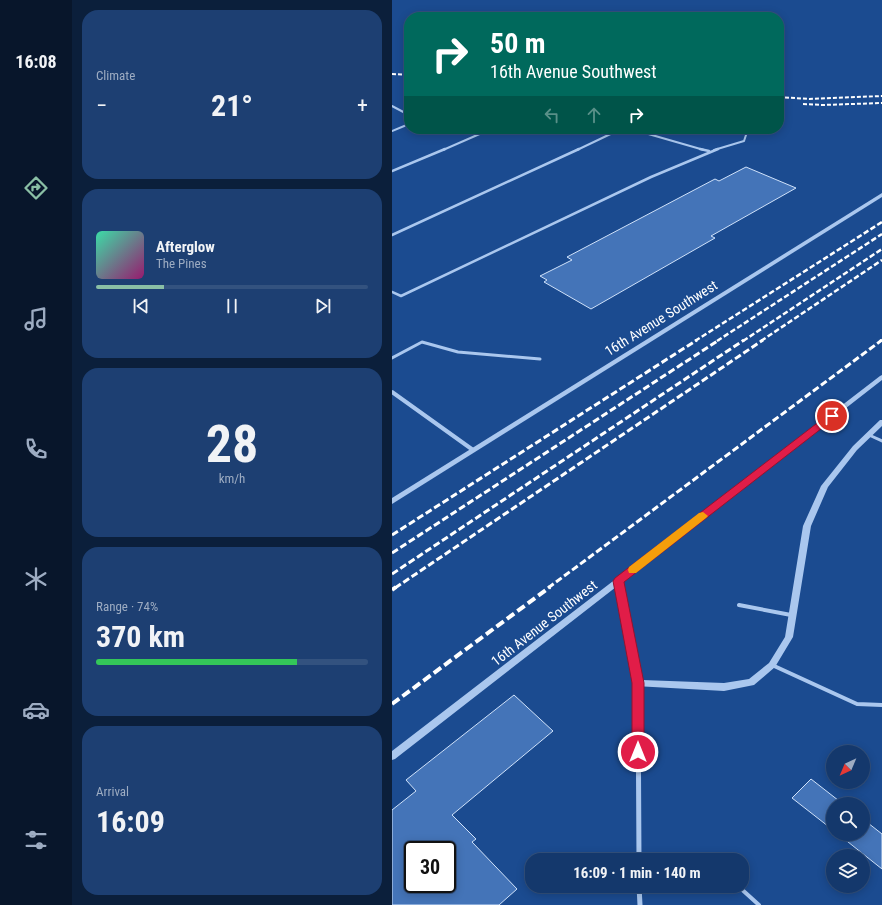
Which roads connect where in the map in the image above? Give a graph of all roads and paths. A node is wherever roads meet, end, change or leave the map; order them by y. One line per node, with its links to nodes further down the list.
1 (392, 106): 2 (lane)
2 (404, 112)
3 (404, 126): 4 (lane)
4 (392, 131)
5 (479, 134): 10 (lane)
6 (610, 134): 12 (lane)
7 (649, 134): 9 (lane)
8 (746, 134): 9 (lane)
9 (709, 151): 13 (lane)
10 (392, 171)
11 (882, 196): 21 (street, 16th Avenue Southwest)
12 (392, 235)
13 (392, 292)
14 (392, 358): 15 (lane)
15 (540, 359)
16 (882, 377): 23 (street, 16th Avenue Southwest)
17 (392, 392): 21 (street)
18 (882, 422): 19 (street)
19 (869, 435): 20 (lane); 25 (street)
20 (882, 441)
21 (473, 450): 22 (street, 16th Avenue Southwest)
22 (392, 501)
23 (618, 581): 27 (street); 29 (street, 16th Avenue Southwest)
24 (739, 605): 25 (lane)
25 (791, 615): 26 (street)
26 (772, 665): 27 (street); 28 (lane)
27 (638, 683): 30 (street)
28 (882, 705)
29 (392, 756)
30 (639, 853)
31 (639, 893): 33 (street)
32 (746, 893): 34 (lane)
33 (640, 905)
34 (759, 905)

